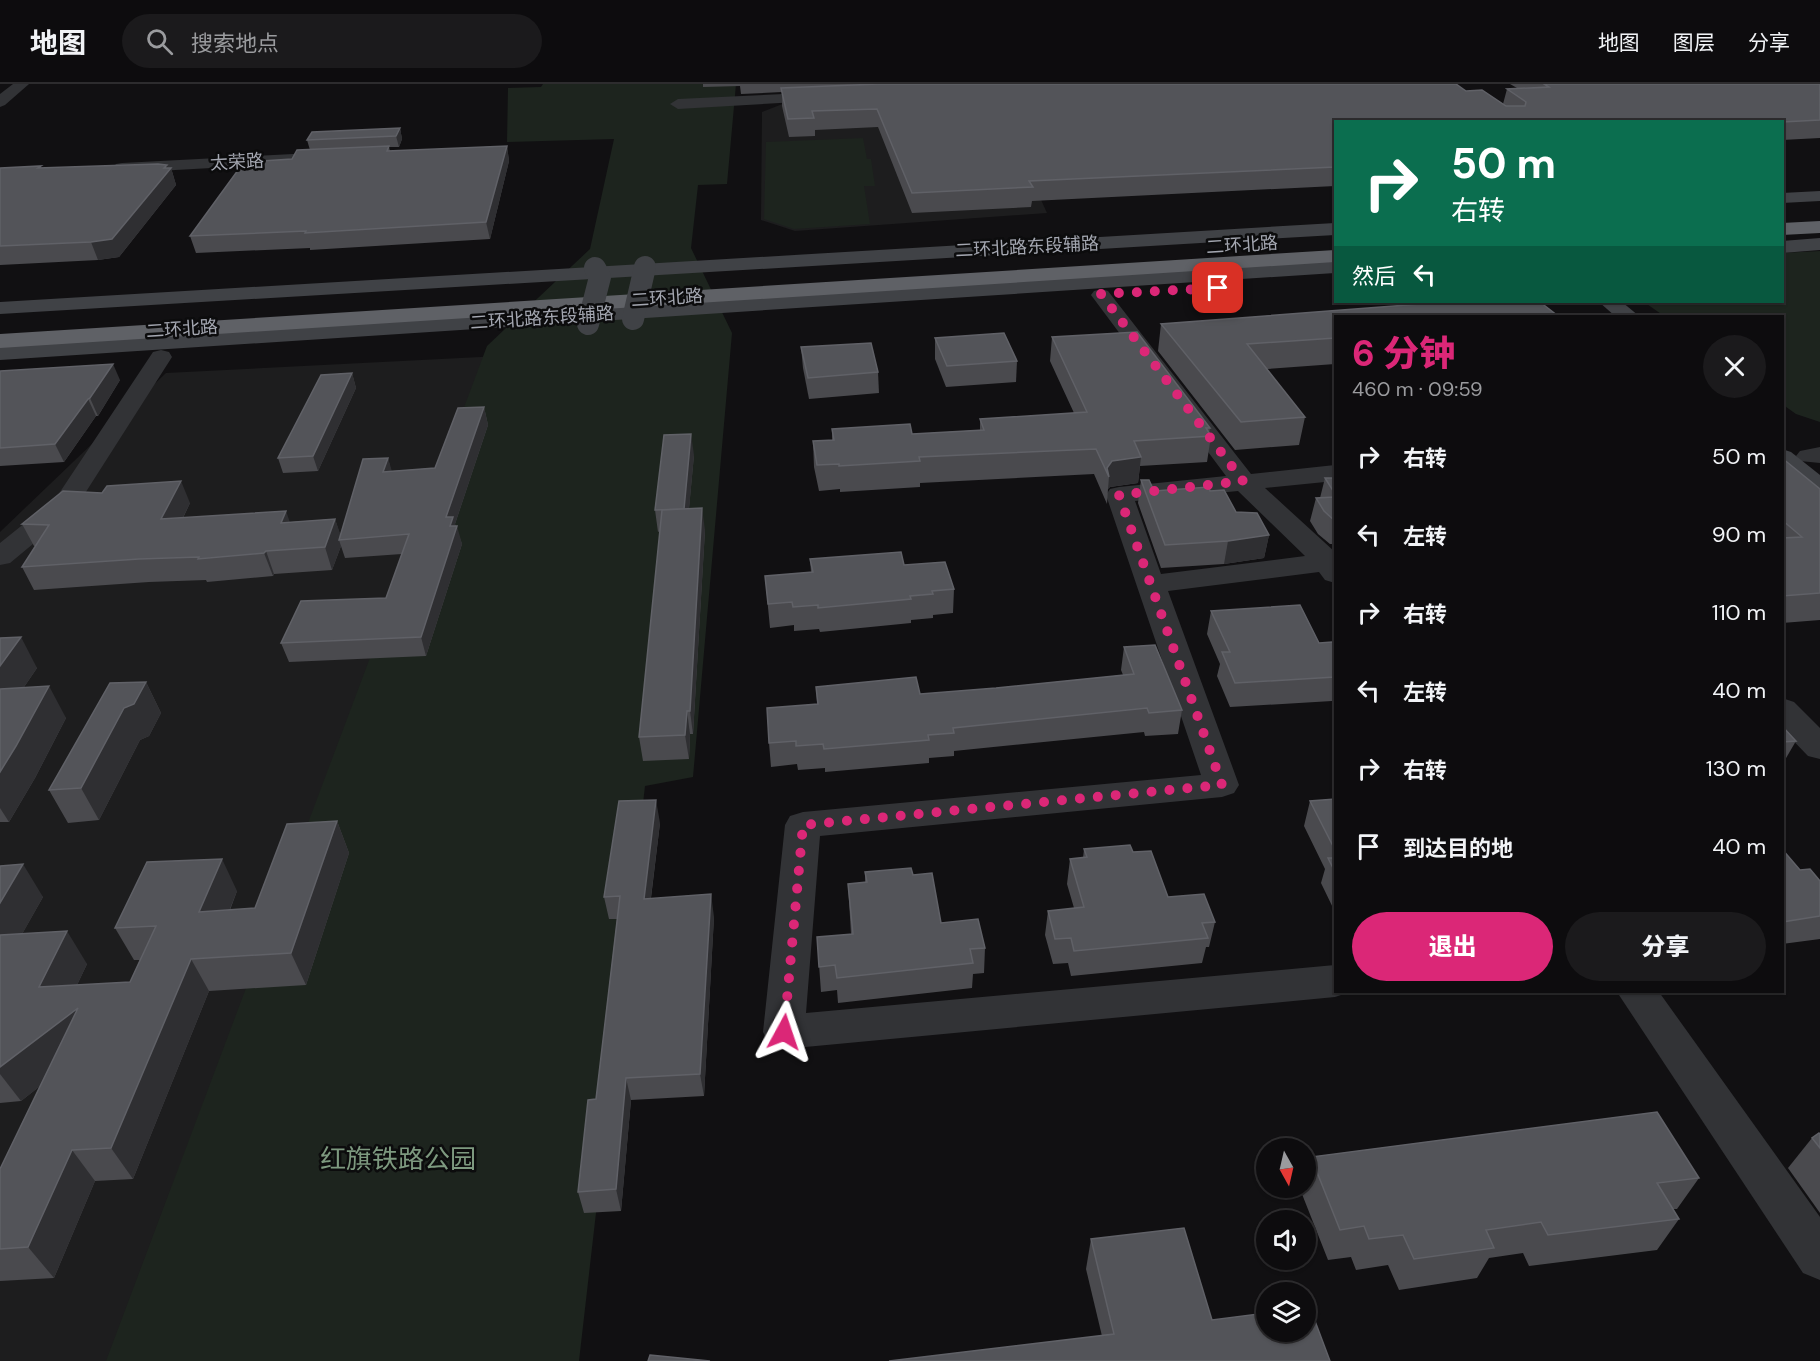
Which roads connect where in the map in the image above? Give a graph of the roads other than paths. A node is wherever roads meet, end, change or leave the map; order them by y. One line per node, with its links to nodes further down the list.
1 (22, 84): 3 (street)
2 (844, 96): 4 (street)
3 (0, 102)
4 (678, 104)
5 (332, 158): 6 (street, 太荣路)
6 (107, 168)
7 (1820, 196): 8 (street)
8 (1784, 198)
9 (1820, 211): 10 (highway)
10 (1784, 213)
11 (1334, 216): 19 (street, bridge)
12 (1820, 227): 14 (highway)
13 (1334, 229): 23 (street, 二环北路东段辅路)
14 (1784, 229)
15 (1820, 244): 16 (street)
16 (1784, 247)
17 (1333, 255): 26 (highway, 二环北路); 27 (highway, 二环北路); 28 (street, 二环北路东段辅路)
18 (1334, 280): 19 (street)
19 (1101, 294): 35 (street)
20 (0, 296): 29 (street, bridge)
21 (1589, 303): 24 (street)
22 (1610, 303): 25 (street)
23 (0, 309)
24 (1605, 315)
25 (1627, 315)
26 (0, 321)
27 (0, 341)
28 (0, 353)
29 (161, 357): 30 (street); 37 (street)
30 (0, 366)
31 (1784, 437): 33 (street)
32 (1784, 459): 36 (street)
33 (1816, 459)
34 (1334, 473): 35 (street)
35 (1243, 481): 38 (street); 39 (street)
36 (1820, 488)
37 (0, 557)
38 (1332, 565): 39 (street)
39 (1150, 584): 42 (street)
40 (1784, 711): 41 (street)
41 (1820, 748)
42 (1334, 981)
43 (1638, 993): 44 (street)
44 (1820, 1257)

